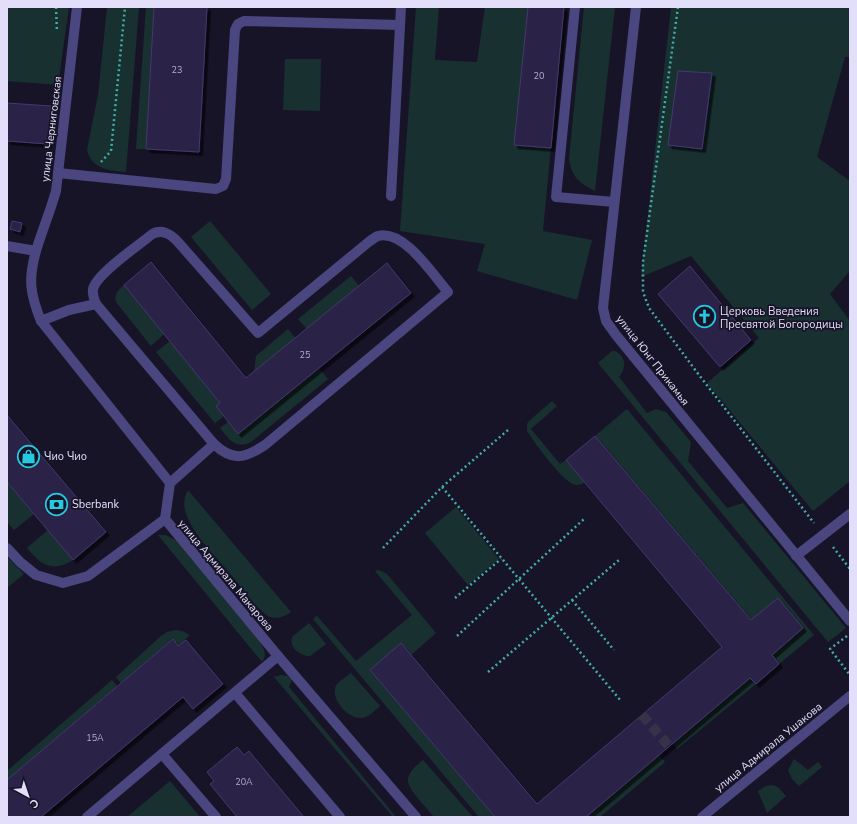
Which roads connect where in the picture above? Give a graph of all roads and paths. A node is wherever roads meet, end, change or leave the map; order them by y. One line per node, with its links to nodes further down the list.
1 (77, 7): 8 (street, улица Черниговская)
2 (124, 7): 9 (path)
3 (401, 7): 7 (street)
4 (575, 7): 11 (street)
5 (636, 7): 11 (street, улица Юнг Прикамья)
6 (678, 7): 23 (path)
7 (400, 25): 9 (street); 10 (street)
8 (58, 173): 9 (street); 13 (street, улица Черниговская)
9 (87, 176)
10 (391, 196)
11 (614, 202): 26 (street, улица Юнг Прикамья)
12 (7, 246): 13 (street)
13 (36, 251): 15 (street)
14 (96, 304): 15 (street); 17 (street); 17 (street)
15 (41, 321): 18 (street)
16 (508, 430): 19 (path)
17 (214, 444): 18 (street)
18 (170, 483): 21 (street, улица Адмирала Макарова)
19 (442, 487): 25 (path); 27 (path)
20 (850, 514): 23 (street)
21 (164, 519): 24 (street); 38 (street, улица Адмирала Макарова)
22 (584, 519): 30 (path)
23 (824, 535): 26 (street); 29 (path)
24 (7, 548)
25 (383, 548)
26 (796, 556): 34 (street, улица Юнг Прикамья)
27 (501, 559): 30 (path); 31 (path)
28 (619, 560): 32 (path)
29 (850, 569)
30 (518, 579): 33 (path); 36 (path)
31 (455, 598)
32 (572, 600): 33 (path); 37 (path)
33 (551, 618): 39 (path); 43 (path)
34 (850, 622)
35 (850, 633): 40 (path)
36 (457, 636)
37 (614, 650)
38 (278, 656): 41 (street); 48 (street, улица Адмирала Макарова)
39 (488, 672)
40 (850, 675)
41 (235, 693): 44 (street); 47 (street)
42 (850, 696): 49 (street, улица Адмирала Ушакова)
43 (621, 702)
44 (162, 754): 45 (street); 46 (street)
45 (87, 817)
46 (216, 817)
47 (340, 817)
48 (416, 817)
49 (702, 817)

